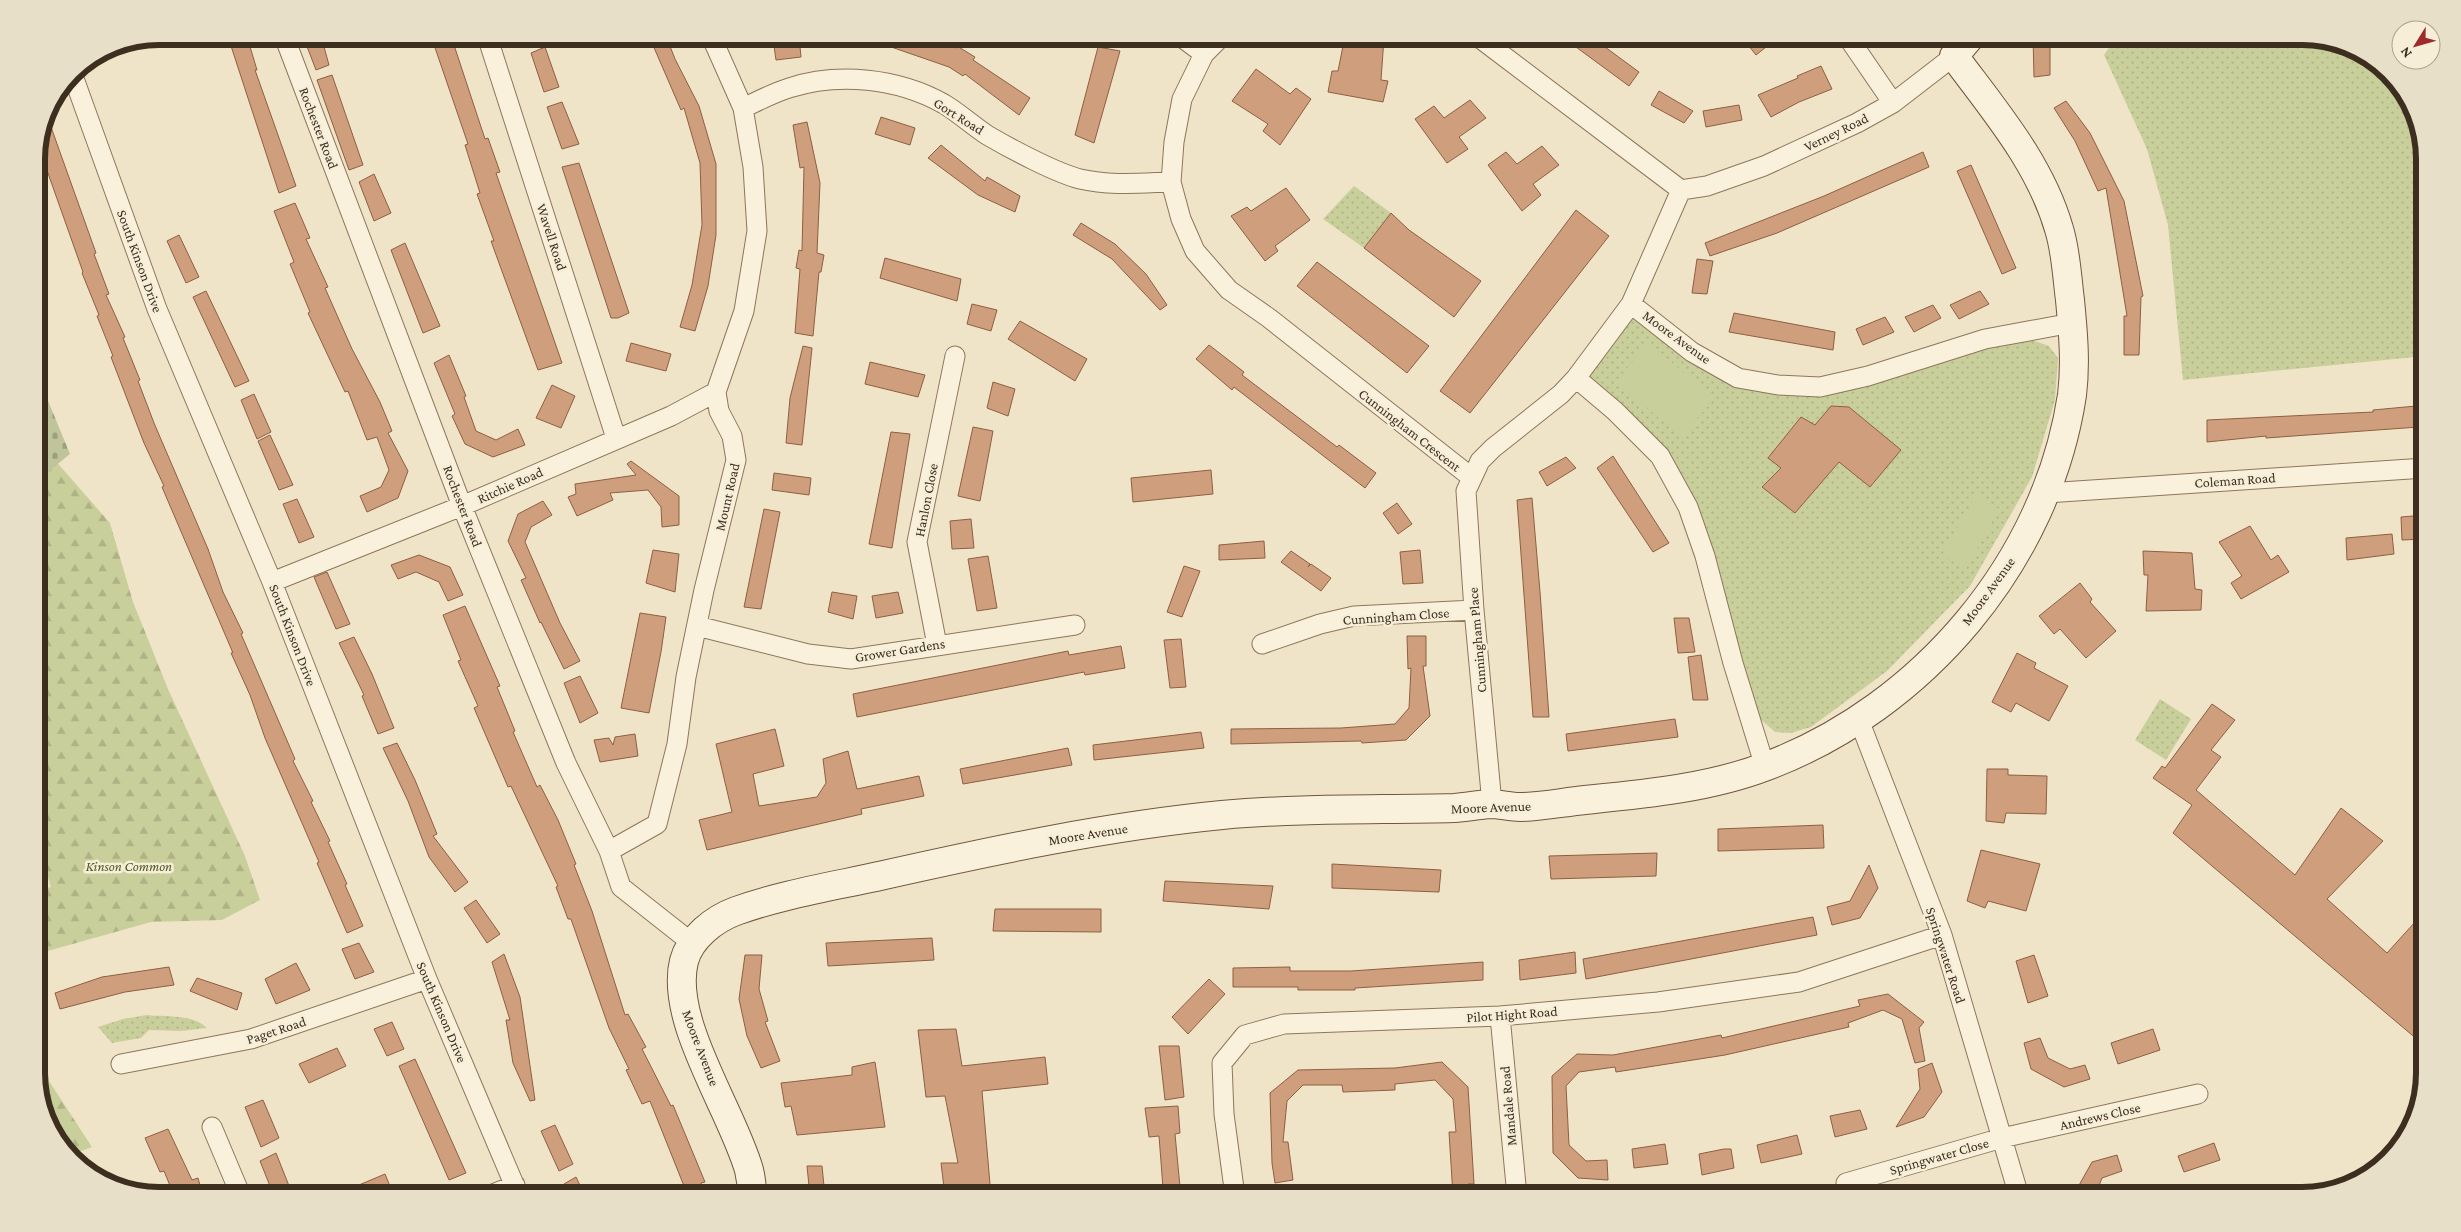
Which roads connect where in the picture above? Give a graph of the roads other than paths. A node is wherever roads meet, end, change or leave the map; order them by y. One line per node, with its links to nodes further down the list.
1 (287, 45): 24 (street, Rochester Road)
2 (491, 45): 20 (street, Wavell Road)
3 (715, 45): 12 (street)
4 (1192, 45): 9 (street)
5 (1213, 45): 9 (street, Cunningham Crescent)
6 (1489, 45): 14 (street)
7 (1853, 45): 11 (street)
8 (1963, 46): 11 (street, Verney Road); 16 (street, Moore Avenue)
9 (1204, 54): 13 (street, Cunningham Crescent)
10 (75, 82): 25 (street, South Kinson Drive)
11 (1893, 103): 14 (street, Verney Road)
12 (743, 108): 13 (street, Gort Road); 19 (street)
13 (1171, 182): 22 (street, Cunningham Crescent)
14 (1681, 190): 15 (street, Cunningham Crescent)
15 (1631, 304): 16 (street, Moore Avenue); 18 (street, Cunningham Crescent)
16 (2072, 323): 23 (street, Moore Avenue)
17 (955, 356): 30 (street, Hanlon Close)
18 (1576, 378): 22 (street, Cunningham Crescent); 32 (street)
19 (716, 392): 20 (street, Ritchie Road); 28 (street, Mount Road)
20 (616, 438): 24 (street, Ritchie Road)
21 (2416, 469): 23 (street, Coleman Road)
22 (1471, 477): 26 (street, Cunningham Place)
23 (2046, 493): 31 (street, Moore Avenue)
24 (462, 506): 25 (street, Ritchie Road); 34 (street, Rochester Road)
25 (272, 582): 37 (street, South Kinson Drive)
26 (1474, 610): 29 (street, Cunningham Close); 33 (street, Cunningham Place)
27 (1075, 625): 30 (street, Grower Gardens)
28 (698, 626): 30 (street, Grower Gardens); 34 (street, Mount Road)
29 (1262, 644)
30 (936, 645)
31 (1859, 720): 32 (street, Moore Avenue); 35 (street, Springwater Road)
32 (1765, 767): 33 (street, Moore Avenue)
33 (1492, 804): 36 (street, Moore Avenue)
34 (610, 851): 36 (street, Rochester Road)
35 (1942, 935): 38 (street, Pilot Hight Road); 42 (street, Springwater Road)
36 (692, 943): 46 (street, Moore Avenue)
37 (427, 979): 39 (street, Paget Road); 45 (street, South Kinson Drive)
38 (1500, 1016): 47 (street, Pilot Hight Road); 48 (street, Mandale Road)
39 (121, 1064)
40 (2198, 1094): 42 (street, Andrews Close)
41 (212, 1128): 44 (street)
42 (2002, 1138): 43 (street, Springwater Close); 49 (street, Springwater Road)
43 (1846, 1183)
44 (237, 1187)
45 (516, 1187)
46 (751, 1187)
47 (1234, 1187)
48 (1516, 1187)
49 (2016, 1187)

